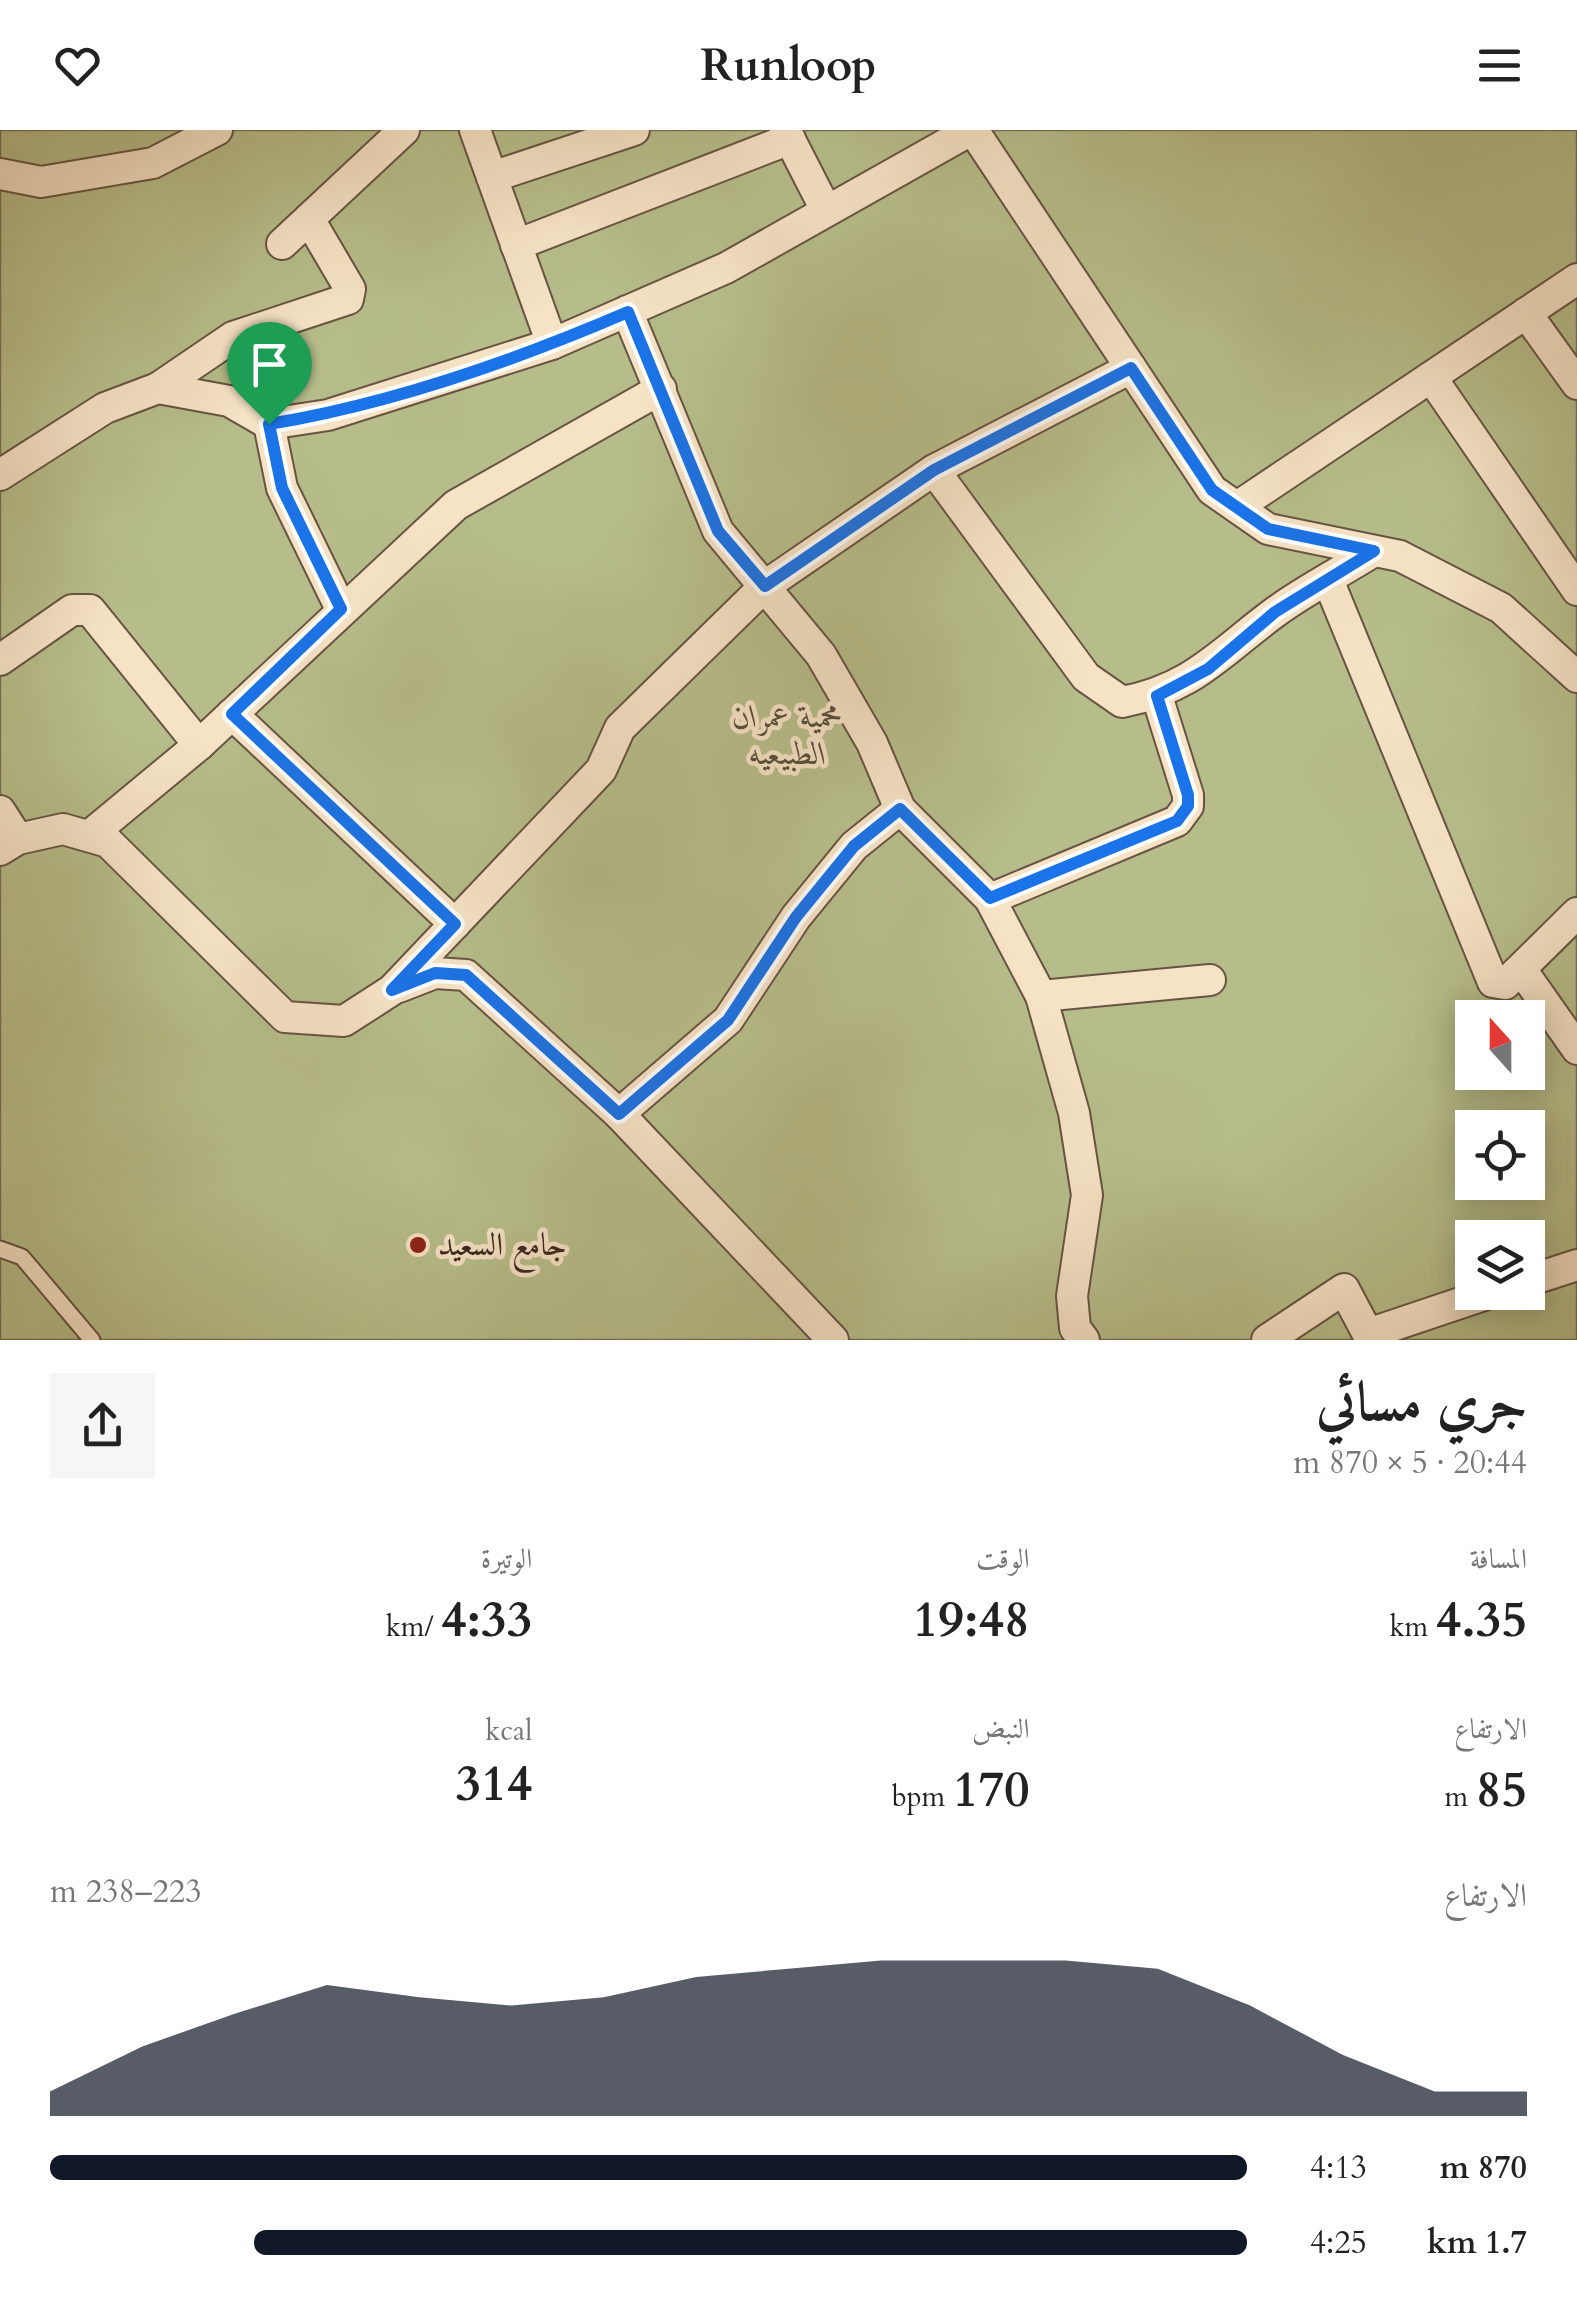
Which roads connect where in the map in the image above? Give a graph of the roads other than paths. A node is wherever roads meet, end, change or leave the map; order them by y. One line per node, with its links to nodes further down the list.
1 (216, 130): 7 (street)
2 (404, 130): 10 (street)
3 (475, 130): 8 (street)
4 (634, 130): 8 (street)
5 (972, 130): 9 (street); 17 (street)
6 (788, 135): 9 (street); 12 (street)
7 (0, 174)
8 (492, 178): 12 (street)
9 (825, 208): 14 (street)
10 (309, 219): 11 (street); 20 (street)
11 (282, 244)
12 (516, 246): 16 (street)
13 (1577, 279): 15 (street)
14 (628, 312): 16 (street); 21 (street)
15 (1526, 313): 18 (street); 19 (street)
16 (552, 344): 22 (street)
17 (1131, 368): 23 (street); 25 (street)
18 (1432, 377): 25 (street); 29 (street)
19 (1577, 384)
20 (158, 388): 22 (street); 24 (street)
21 (662, 389): 28 (street); 30 (street)
22 (269, 424): 30 (street)
23 (934, 470): 28 (street); 33 (street)
24 (0, 475)
25 (1237, 508): 26 (street)
26 (1374, 551): 27 (street); 32 (street)
27 (1328, 580): 33 (street); 43 (street)
28 (765, 586): 36 (street); 42 (street)
29 (1577, 590)
30 (341, 609): 34 (street)
31 (0, 660): 35 (street)
32 (1577, 677)
33 (1157, 696): 40 (street)
34 (232, 714): 35 (street); 42 (street)
35 (199, 746): 38 (street)
36 (900, 809): 40 (street); 48 (street)
37 (0, 811): 39 (street)
38 (89, 836): 39 (street); 45 (street)
39 (9, 844)
40 (990, 898): 46 (street)
41 (1577, 913): 43 (street)
42 (455, 924): 45 (street)
43 (1521, 969): 47 (street)
44 (1210, 980): 46 (street)
45 (392, 990): 48 (street)
46 (1042, 996): 56 (street)
47 (1577, 1049)
48 (619, 1114): 55 (street)
49 (0, 1248): 54 (lane)
50 (1577, 1264): 51 (street)
51 (1545, 1275)
52 (1455, 1306): 53 (street)
53 (1370, 1337): 57 (street)
54 (92, 1340)
55 (832, 1340)
56 (1084, 1340)
57 (1267, 1340)

